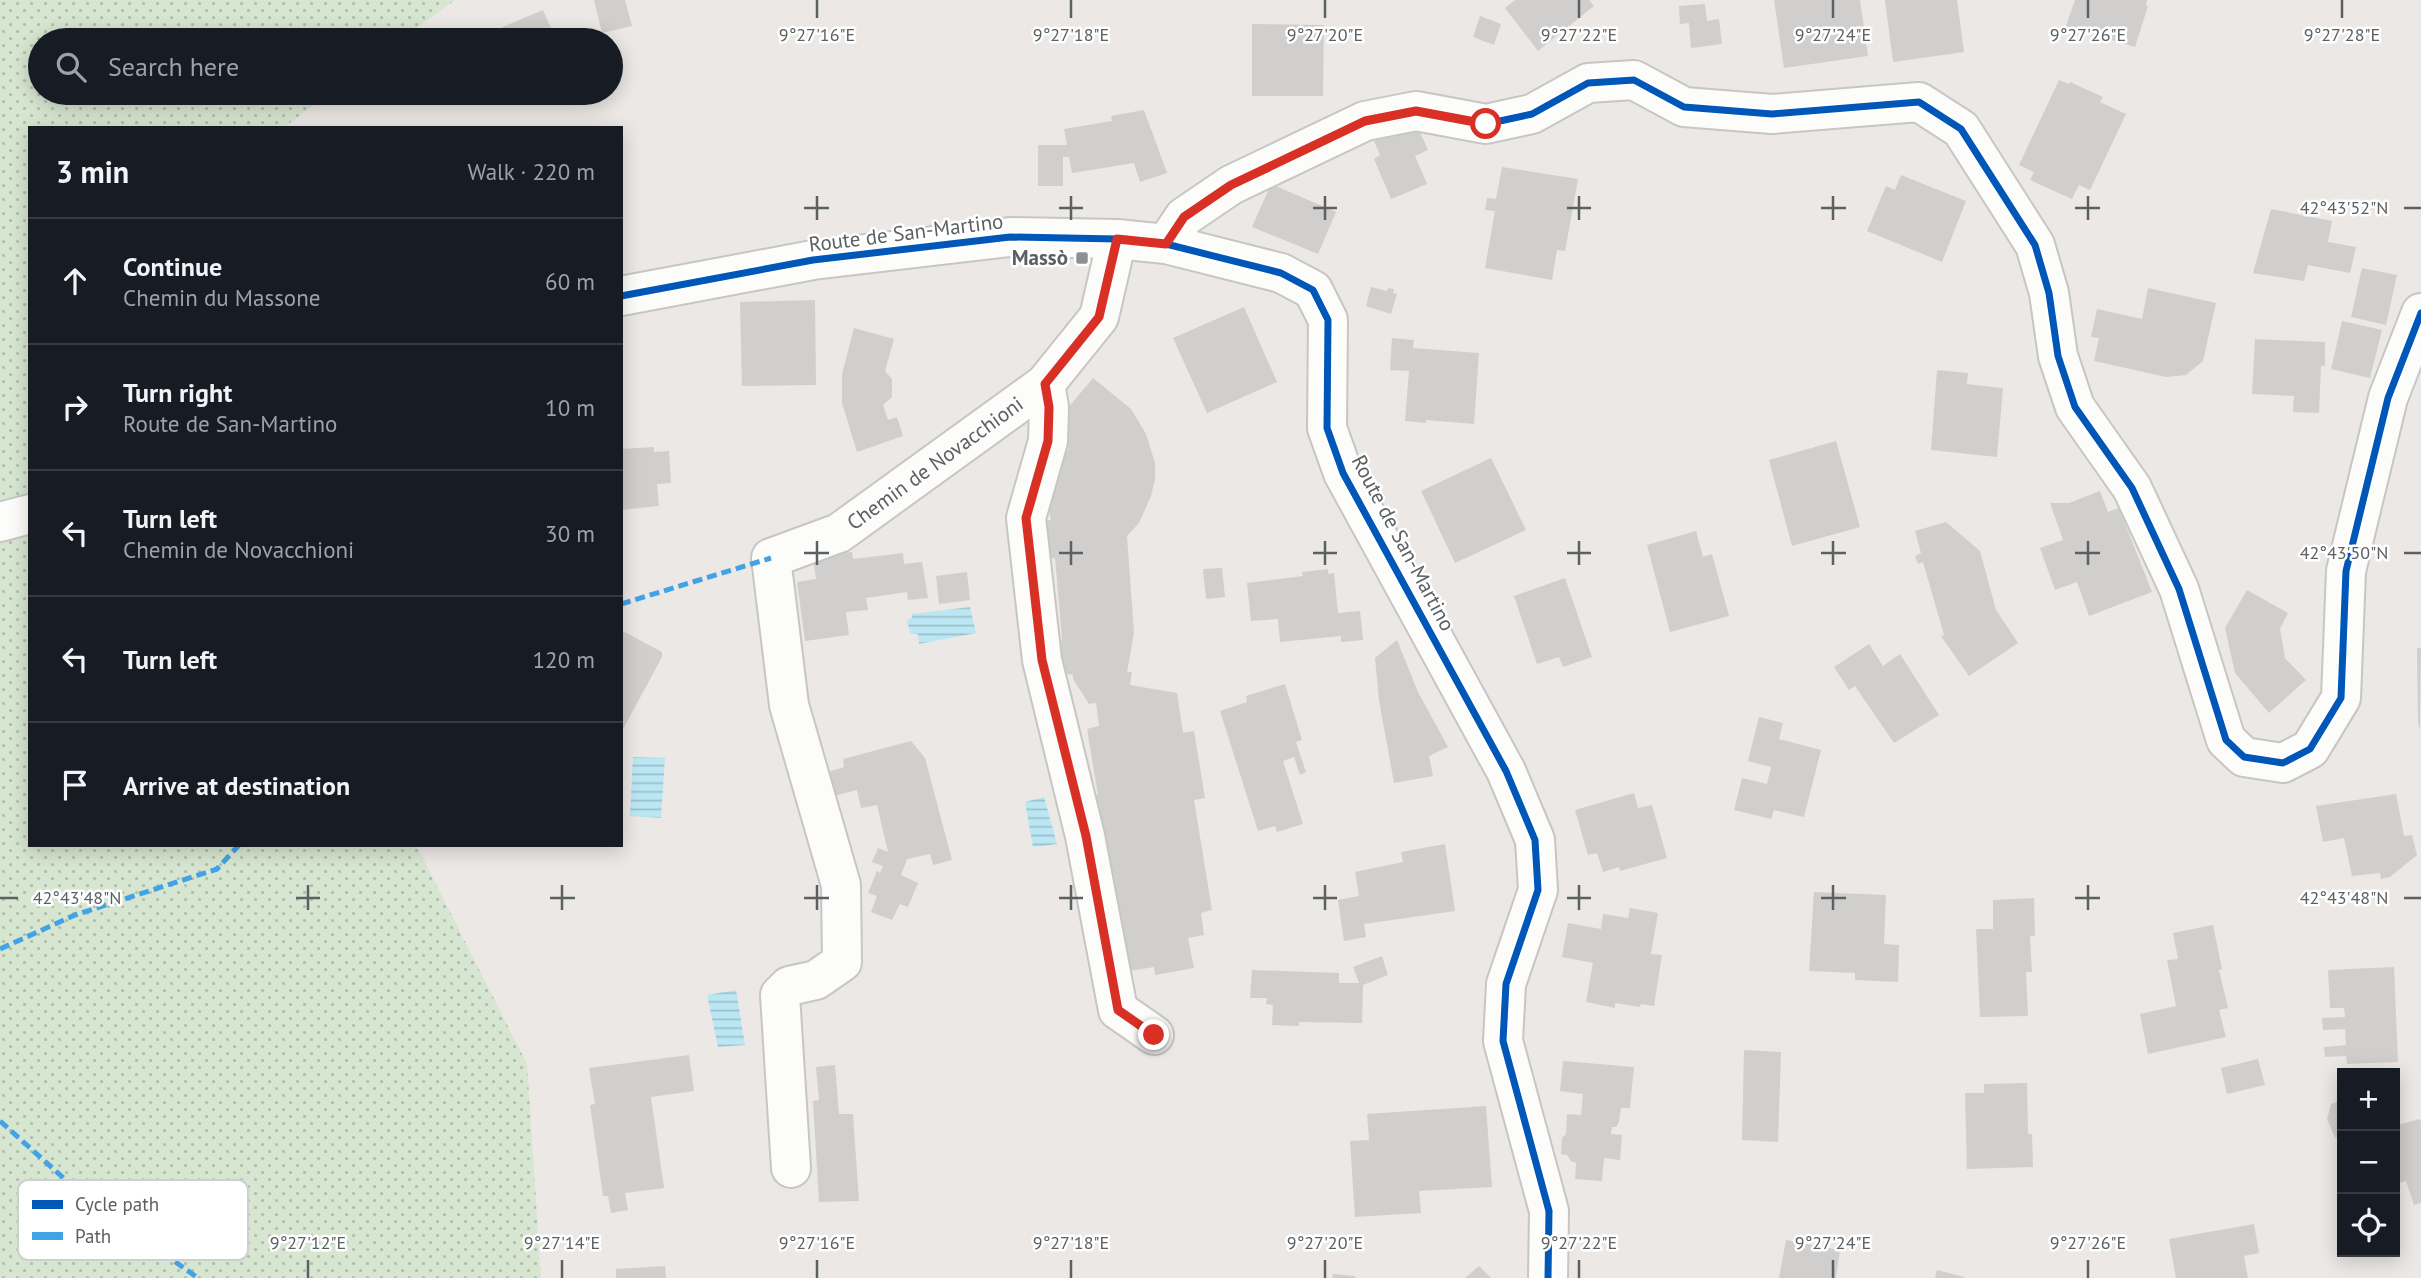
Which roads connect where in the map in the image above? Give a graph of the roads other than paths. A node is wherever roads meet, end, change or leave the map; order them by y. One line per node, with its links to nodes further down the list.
1 (1117, 239): 2 (street, Route de San-Martino); 3 (street, Route de San-Martino); 5 (street, Chemin de Novacchioni)
2 (1166, 244): 4 (street); 10 (street, Route de San-Martino)
3 (623, 296)
4 (2421, 313)
5 (1045, 384): 8 (street); 9 (street, Chemin de Novacchioni)
6 (28, 515): 7 (street)
7 (0, 522)
8 (1154, 1035)
9 (791, 1168)
10 (1548, 1278)

